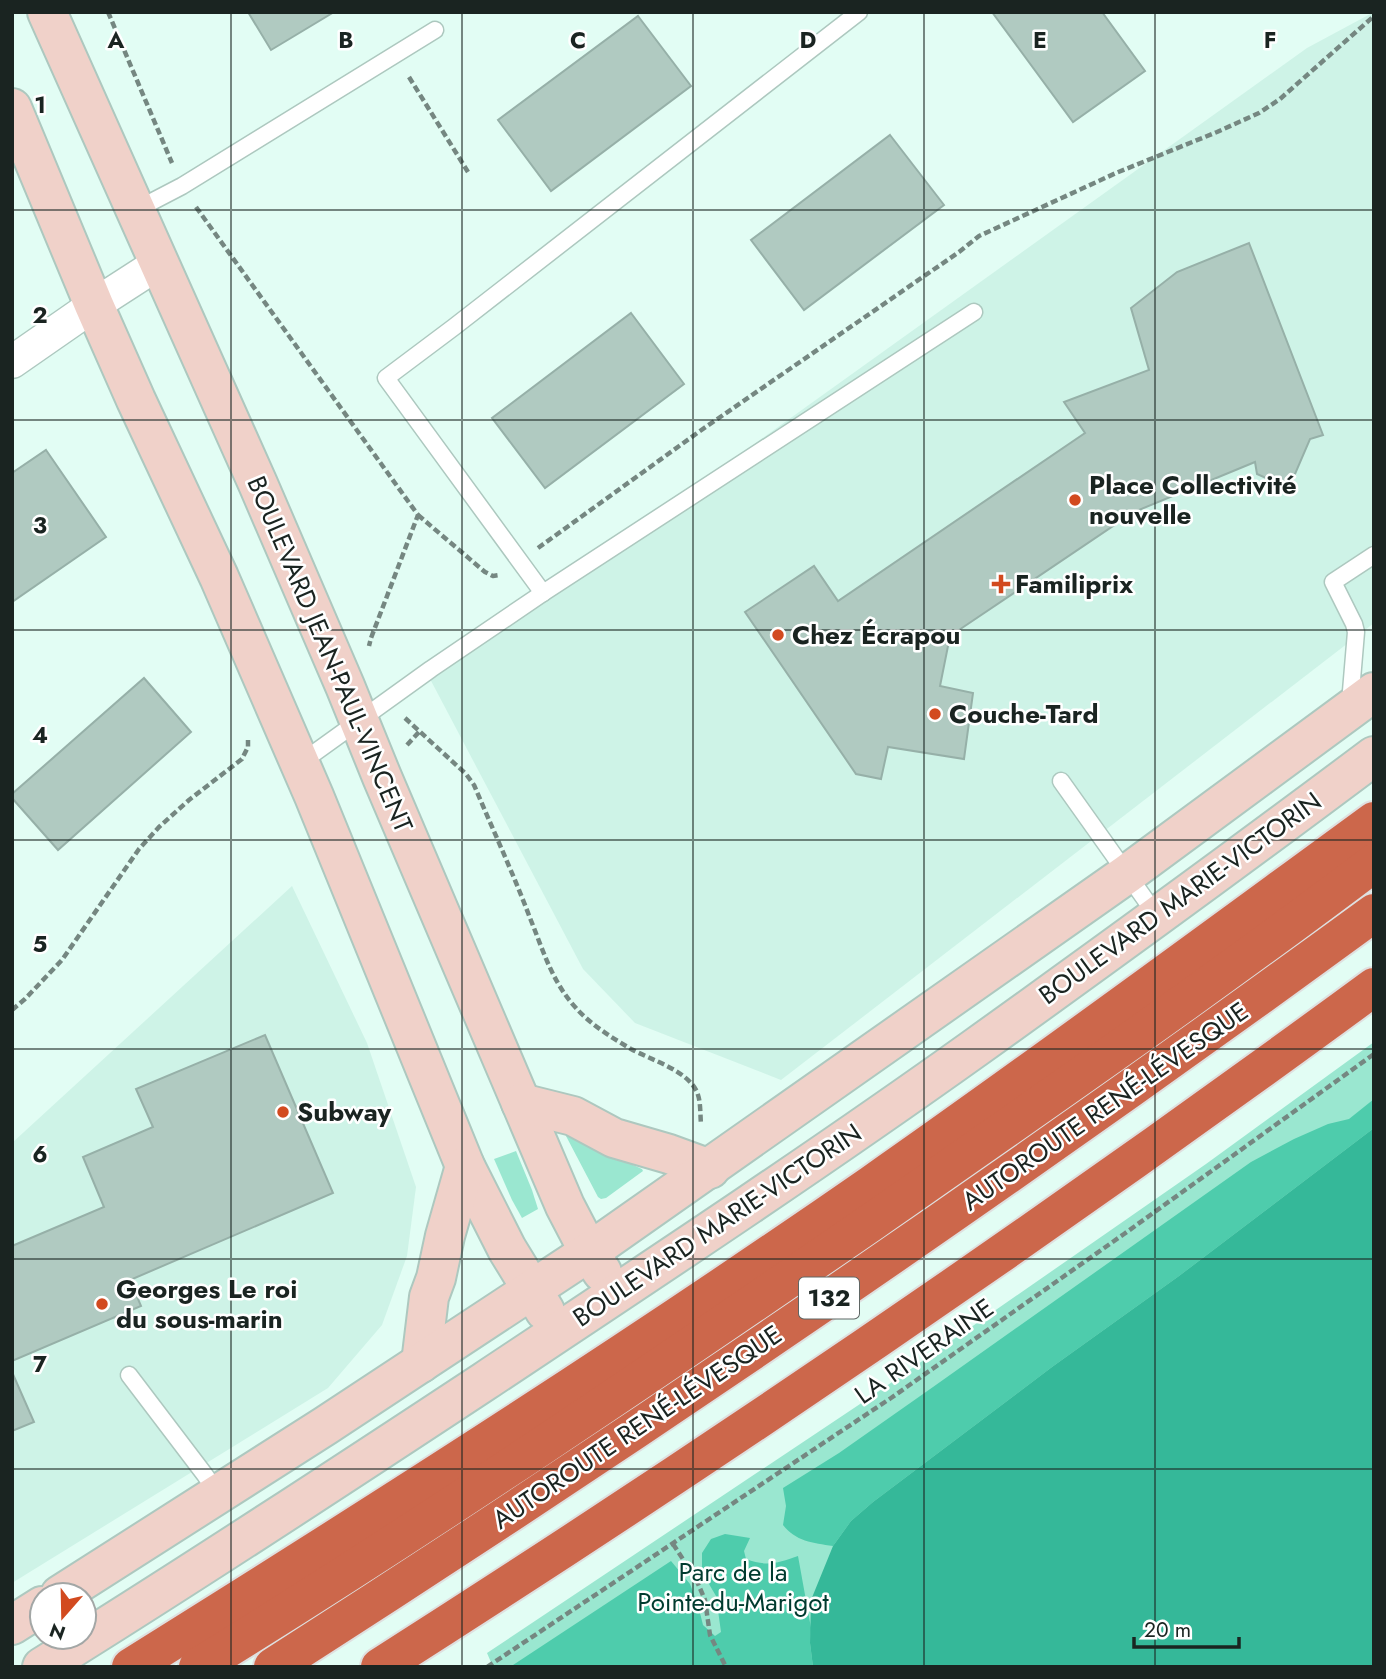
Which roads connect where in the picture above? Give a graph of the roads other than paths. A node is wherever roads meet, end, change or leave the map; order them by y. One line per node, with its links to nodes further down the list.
1 (47, 12): 5 (street, BOULEVARD JEAN-PAUL-VINCENT)
2 (859, 12): 11 (lane)
3 (435, 30): 5 (lane)
4 (12, 107): 7 (street)
5 (134, 211): 6 (street, BOULEVARD JEAN-PAUL-VINCENT)
6 (159, 263): 7 (street); 13 (street, BOULEVARD JEAN-PAUL-VINCENT)
7 (93, 305): 9 (street); 15 (street)
8 (974, 312): 11 (lane)
9 (12, 362)
10 (1374, 555): 12 (lane)
11 (544, 593): 13 (lane)
12 (1361, 701): 19 (street, BOULEVARD MARIE-VICTORIN)
13 (359, 722): 15 (lane); 23 (street, BOULEVARD JEAN-PAUL-VINCENT)
14 (1374, 756): 21 (street, BOULEVARD MARIE-VICTORIN)
15 (299, 764): 24 (street)
16 (1061, 781): 19 (lane)
17 (1374, 821): 37 (highway)
18 (1374, 863): 38 (highway)
19 (1127, 874): 21 (lane); 25 (street, BOULEVARD MARIE-VICTORIN)
20 (1374, 913): 39 (highway, AUTOROUTE RENÉ-LÉVESQUE / 132)
21 (1157, 916): 28 (street, BOULEVARD MARIE-VICTORIN)
22 (1374, 986): 40 (highway)
23 (521, 1103): 25 (street); 26 (street, BOULEVARD JEAN-PAUL-VINCENT)
24 (465, 1166): 27 (street); 30 (street)
25 (710, 1169): 26 (street, BOULEVARD MARIE-VICTORIN)
26 (589, 1252): 27 (street, BOULEVARD MARIE-VICTORIN); 28 (street, BOULEVARD JEAN-PAUL-VINCENT)
27 (532, 1290): 29 (street); 30 (street, BOULEVARD MARIE-VICTORIN)
28 (616, 1294): 29 (street, BOULEVARD MARIE-VICTORIN)
29 (559, 1333): 36 (street, BOULEVARD MARIE-VICTORIN)
30 (421, 1363): 32 (street, BOULEVARD MARIE-VICTORIN)
31 (129, 1375): 32 (lane)
32 (218, 1494): 33 (street, BOULEVARD MARIE-VICTORIN)
33 (82, 1581)
34 (28, 1615): 35 (street)
35 (12, 1625)
36 (42, 1667)
37 (131, 1667)
38 (198, 1667)
39 (273, 1667)
40 (380, 1667)

